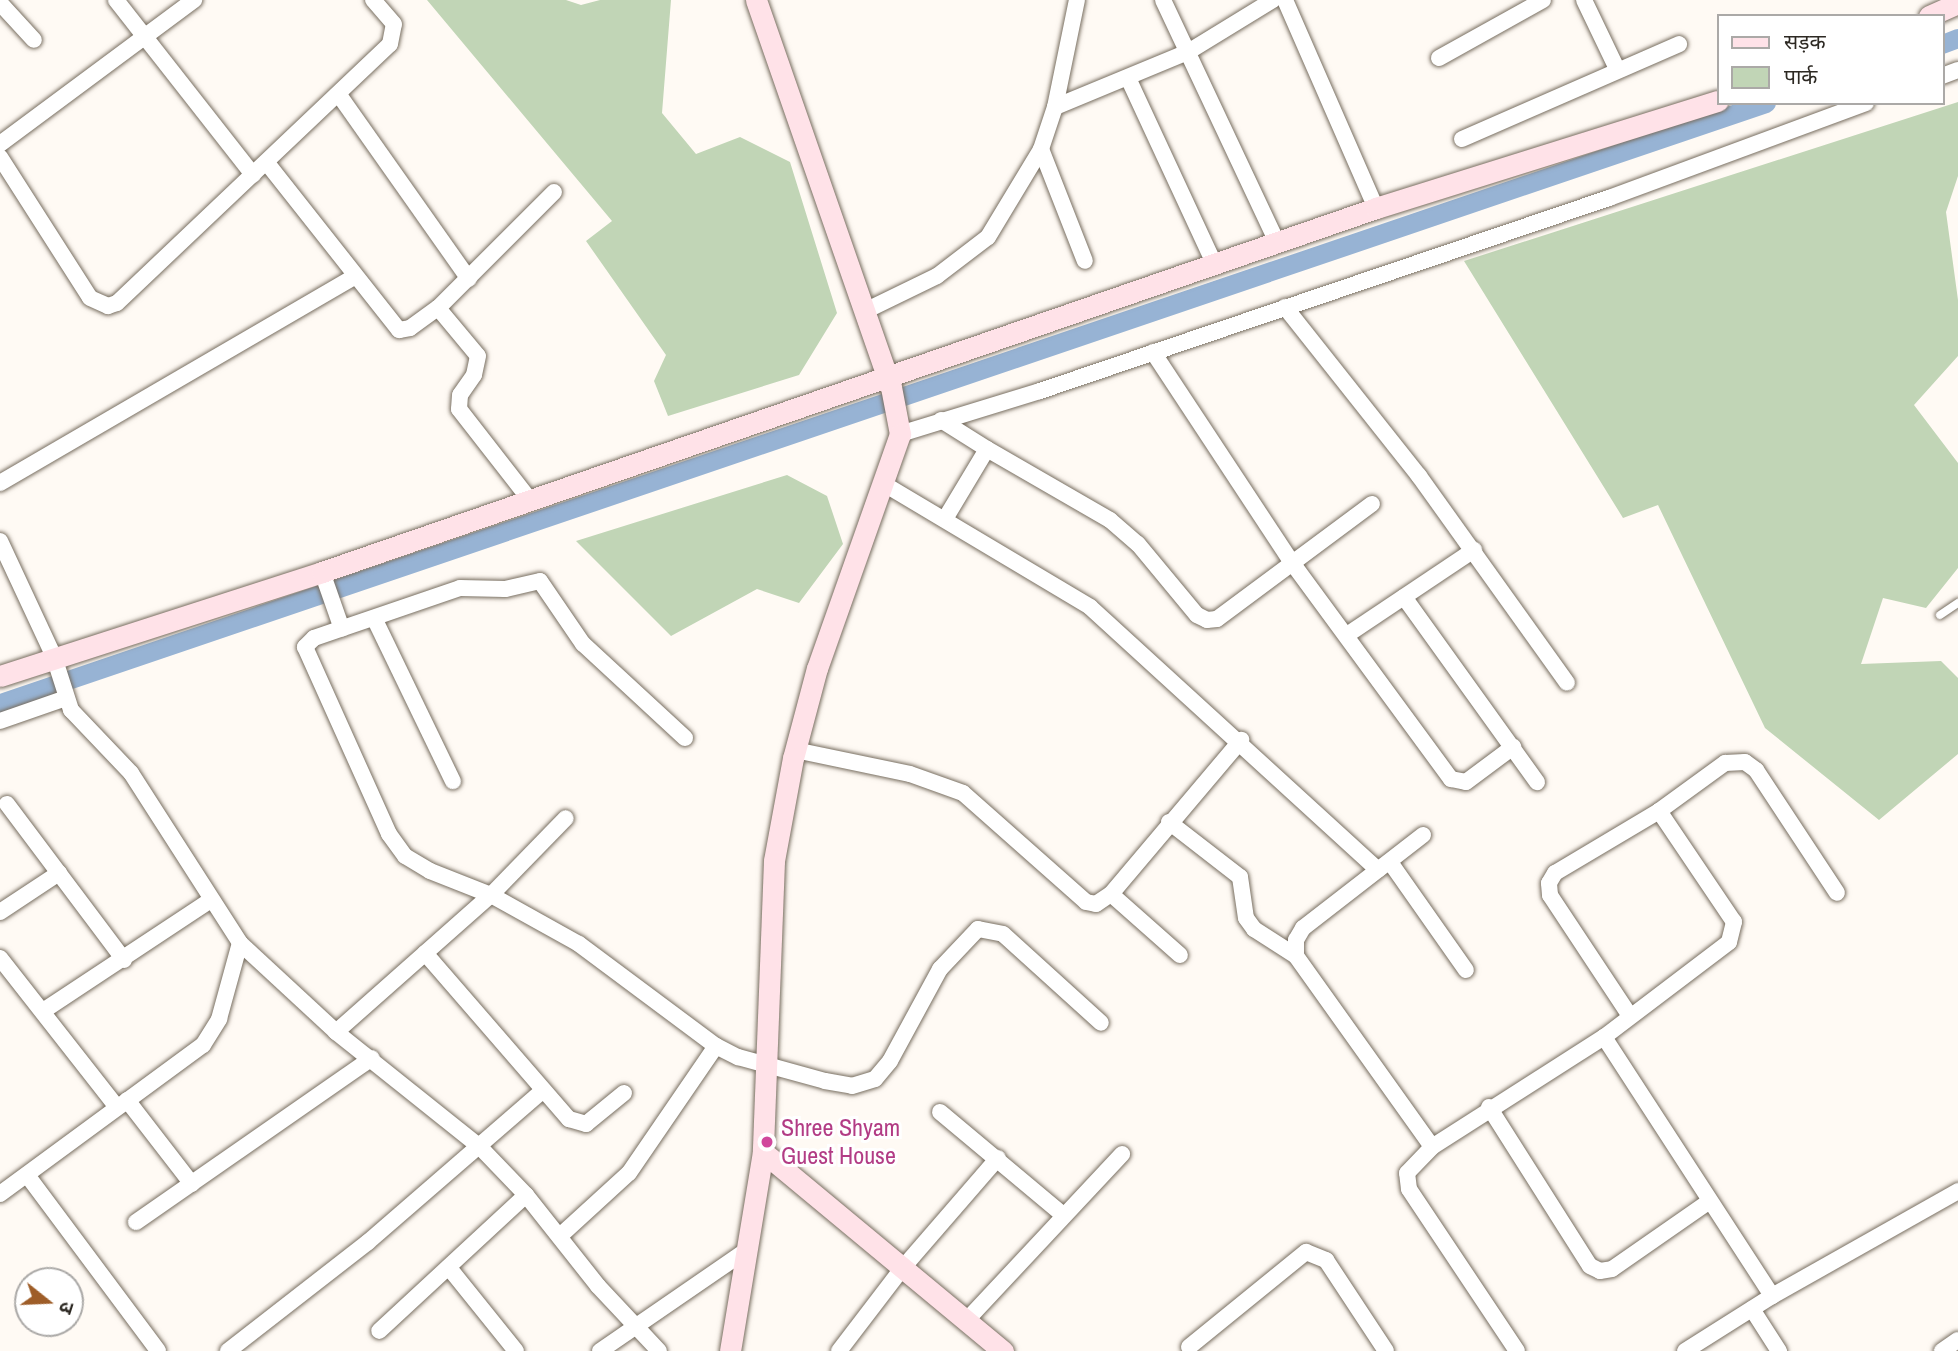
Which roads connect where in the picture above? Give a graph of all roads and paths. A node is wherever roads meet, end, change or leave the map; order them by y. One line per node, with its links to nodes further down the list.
1 (116, 0): 14 (street)
2 (194, 0): 14 (street)
3 (373, 0): 21 (street)
4 (756, 0): 40 (street)
5 (1077, 0): 24 (street)
6 (1163, 0): 17 (street)
7 (1273, 0): 17 (street)
8 (1285, 0): 32 (street)
9 (1543, 0): 18 (street)
10 (1584, 0): 19 (street)
11 (0, 3): 15 (street)
12 (1958, 3): 13 (street)
13 (1933, 14)
14 (144, 39): 26 (street); 30 (street)
15 (34, 40)
16 (1679, 44): 19 (street)
17 (1188, 52): 20 (street); 33 (street)
18 (1439, 58)
19 (1617, 69): 25 (street)
20 (1129, 80): 24 (street); 35 (street)
21 (339, 95): 29 (street); 37 (street)
22 (1716, 102): 32 (street)
23 (1861, 105): 38 (street)
24 (1055, 107): 27 (street)
25 (1462, 139)
26 (0, 144)
27 (1041, 149): 34 (street); 40 (street)
28 (0, 157): 30 (street)
29 (267, 163): 30 (street); 36 (street)
30 (253, 175)
31 (554, 192): 37 (street)
32 (1376, 208): 33 (street)
33 (1277, 242): 35 (street)
34 (1086, 261)
35 (1215, 265): 42 (street)
36 (354, 277): 39 (street); 46 (street)
37 (469, 279): 39 (street)
38 (1285, 307): 41 (street); 52 (street)
39 (438, 308): 48 (street)
40 (864, 311): 42 (street)
41 (1153, 352): 43 (street); 53 (street)
42 (890, 382): 44 (street); 48 (street)
43 (941, 420): 44 (street); 45 (street)
44 (900, 424): 47 (street)
45 (987, 449): 50 (street); 53 (street)
46 (0, 483)
47 (884, 484): 50 (street); 69 (street)
48 (529, 499): 54 (street)
49 (1372, 504): 53 (street)
50 (945, 519): 67 (street)
51 (0, 541): 61 (street)
52 (1474, 550): 55 (street); 63 (street)
53 (1293, 564): 60 (street)
54 (323, 579): 59 (street); 61 (street)
55 (1404, 597): 60 (street); 68 (street)
56 (1958, 603): 57 (lane)
57 (1940, 615)
58 (375, 620): 59 (street); 66 (street); 70 (street)
59 (341, 629): 81 (street)
60 (1348, 635): 68 (street)
61 (55, 662): 62 (street); 64 (street)
62 (0, 676)
63 (1567, 683)
64 (66, 698): 65 (street); 82 (street)
65 (0, 721)
66 (685, 738)
67 (1241, 740): 75 (street); 77 (street)
68 (1513, 747): 71 (street)
69 (795, 750): 80 (street); 98 (street)
70 (453, 781)
71 (1537, 782)
72 (7, 804): 78 (street)
73 (1659, 811): 79 (street); 92 (street); 92 (street)
74 (566, 818): 81 (street)
75 (1169, 822): 80 (street); 87 (street)
76 (1423, 835): 77 (street)
77 (1384, 866): 87 (street); 90 (street)
78 (60, 873): 83 (street); 89 (street)
79 (1837, 892)
80 (1111, 894): 86 (street)
81 (491, 895): 85 (street); 96 (street)
82 (211, 900): 84 (street); 89 (street)
83 (0, 912)
84 (240, 943): 94 (street); 101 (street)
85 (425, 953): 94 (street); 99 (street)
86 (1180, 955)
87 (1296, 956): 105 (street)
88 (0, 958): 91 (street)
89 (124, 960): 91 (street)
90 (1466, 970)
91 (43, 1011): 101 (street)
92 (1630, 1016): 95 (street)
93 (1101, 1023): 98 (street)
94 (336, 1032): 97 (street)
95 (1604, 1037): 102 (street); 114 (street)
96 (716, 1046): 98 (street); 117 (street)
97 (372, 1058): 104 (street); 110 (street)
98 (765, 1065): 106 (street)
99 (541, 1092): 100 (street); 104 (street)
100 (624, 1093)
101 (122, 1104): 109 (street); 110 (street)
102 (1489, 1107): 105 (street); 114 (street)
103 (940, 1112): 108 (street)
104 (479, 1146): 113 (street); 129 (street)
105 (1432, 1147): 137 (street)
106 (763, 1152): 118 (street); 120 (street)
107 (1122, 1154): 115 (street)
108 (998, 1158): 115 (street); 120 (street)
109 (27, 1175): 112 (street); 128 (street)
110 (191, 1184): 116 (street)
111 (1958, 1191): 121 (street)
112 (0, 1194)
113 (526, 1195): 117 (street); 119 (street)
114 (1707, 1203): 121 (street)
115 (1063, 1215): 123 (street)
116 (136, 1222)
117 (561, 1236): 124 (street)
118 (747, 1250): 124 (street); 133 (street)
119 (450, 1269): 125 (street); 130 (street)
120 (901, 1270): 123 (street); 134 (street)
121 (1772, 1296): 122 (street)
122 (1752, 1309): 138 (street); 139 (street)
123 (965, 1322): 135 (street)
124 (632, 1326): 131 (street); 132 (street)
125 (379, 1331)
126 (1958, 1340): 140 (street)
127 (1189, 1347): 136 (street)
128 (158, 1351)
129 (228, 1351)
130 (516, 1351)
131 (600, 1351)
132 (659, 1351)
133 (730, 1351)
134 (839, 1351)
135 (1003, 1351)
136 (1386, 1351)
137 (1517, 1351)
138 (1685, 1351)
139 (1779, 1351)
140 (1942, 1351)

